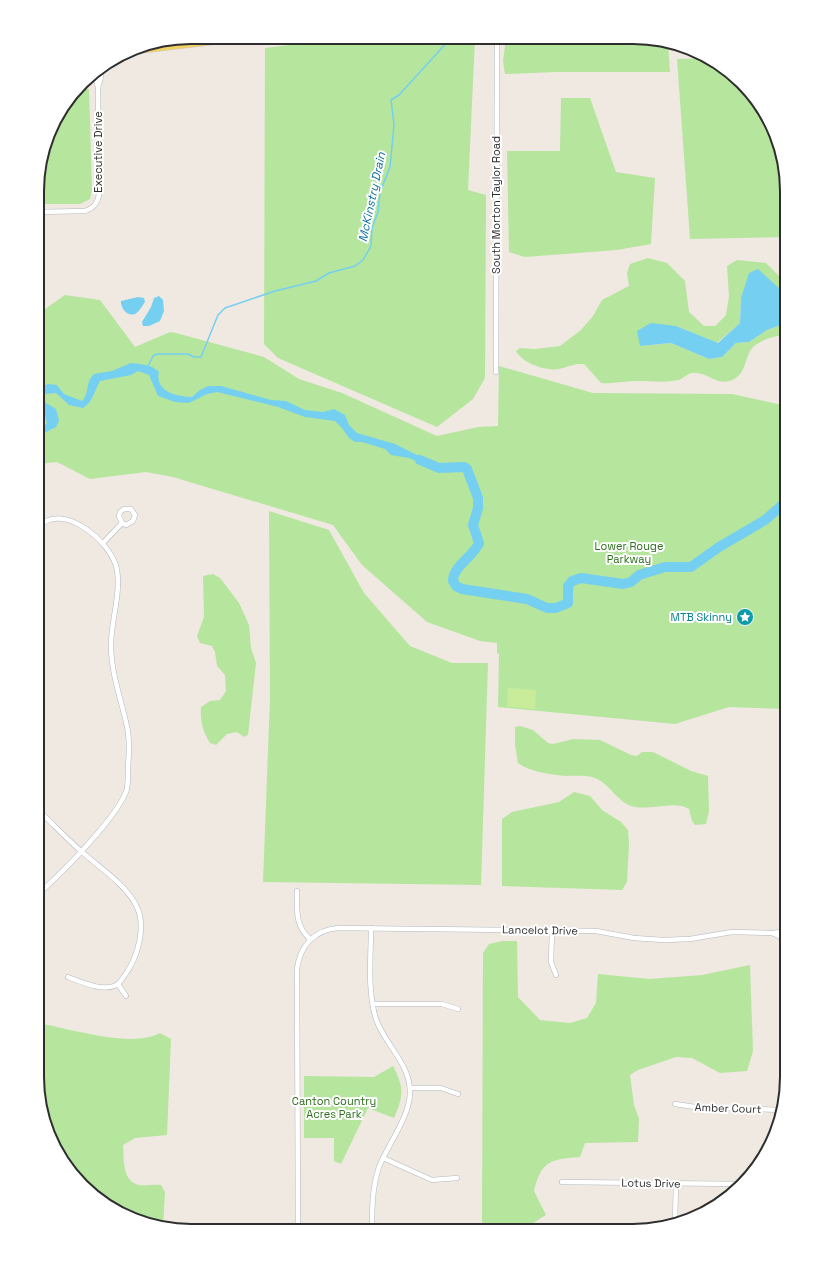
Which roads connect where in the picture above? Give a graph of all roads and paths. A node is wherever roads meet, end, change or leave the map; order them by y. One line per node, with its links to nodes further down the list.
1 (188, 44): 3 (main road)
2 (497, 44): 8 (street, South Morton Taylor Road)
3 (161, 47)
4 (101, 75): 6 (street, Executive Drive)
5 (96, 79): 6 (street, Executive Drive)
6 (98, 87): 7 (street, Executive Drive)
7 (44, 212)
8 (496, 372)
9 (122, 523): 11 (street)
10 (44, 524): 11 (street)
11 (103, 543): 13 (street)
12 (44, 816): 13 (street)
13 (80, 851): 14 (street); 24 (street)
14 (44, 888)
15 (297, 891): 21 (street)
16 (371, 928): 17 (street, Lancelot Drive); 21 (street, Lancelot Drive); 26 (street)
17 (552, 930): 19 (street, Lancelot Drive); 22 (street)
18 (780, 931): 19 (street, Lancelot Drive)
19 (772, 933): 20 (street, Lancelot Drive)
20 (780, 938)
21 (310, 939): 38 (street)
22 (556, 975)
23 (68, 977): 24 (street)
24 (118, 984): 25 (street)
25 (126, 996)
26 (373, 1004): 27 (street); 28 (street)
27 (458, 1009)
28 (410, 1088): 29 (street); 32 (street)
29 (458, 1094)
30 (675, 1104): 31 (street, Amber Court)
31 (776, 1110)
32 (383, 1158): 33 (street); 39 (street)
33 (457, 1178)
34 (562, 1182): 35 (street, Lotus Drive)
35 (676, 1183): 36 (street, Lotus Drive); 37 (street)
36 (734, 1184)
37 (675, 1218)
38 (298, 1224)
39 (372, 1224)

